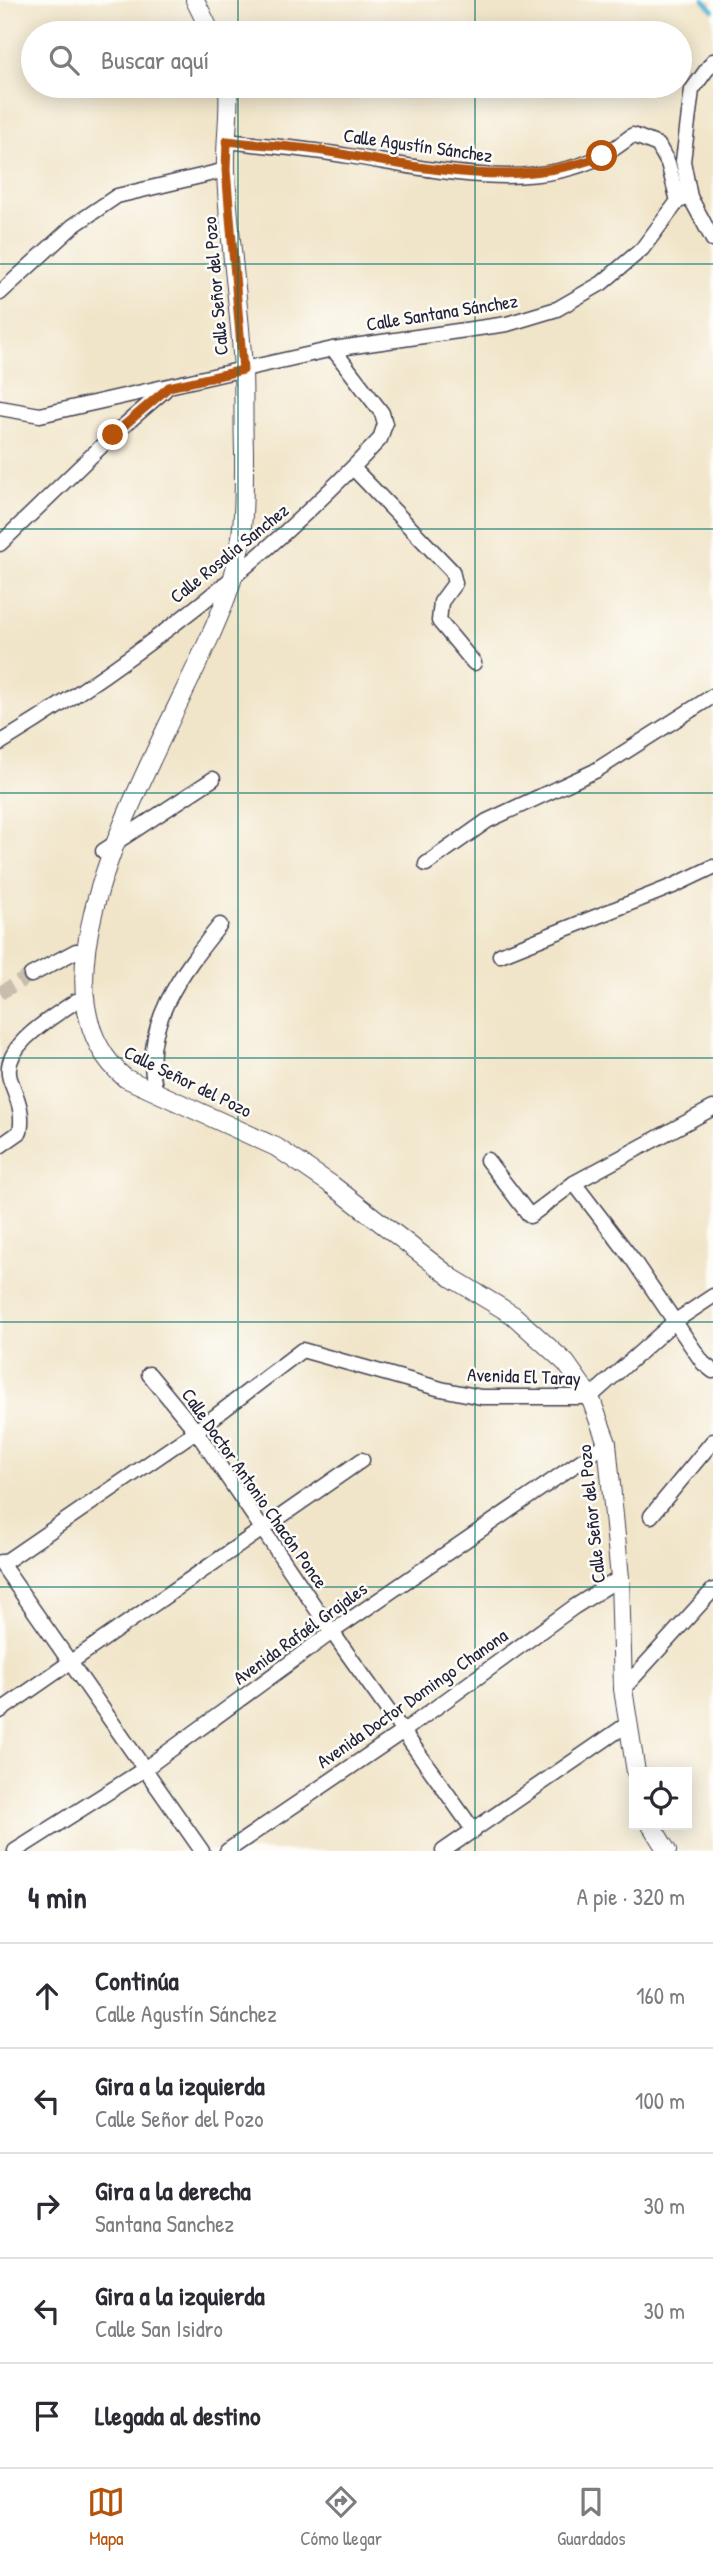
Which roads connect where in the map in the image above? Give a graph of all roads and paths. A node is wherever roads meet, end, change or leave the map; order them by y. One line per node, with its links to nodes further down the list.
1 (195, 0): 2 (street)
2 (205, 21)
3 (713, 61): 4 (street)
4 (692, 90)
5 (228, 98): 7 (street, Calle Señor del Pozo)
6 (691, 98): 9 (street)
7 (227, 141): 8 (street, Calle Señor del Pozo); 9 (street, Calle Agustín Sánchez)
8 (226, 170): 11 (street); 13 (street, Calle Señor del Pozo)
9 (684, 199): 10 (street); 12 (street, Calle Santana Sánchez)
10 (711, 233)
11 (0, 292)
12 (332, 349): 13 (street, Calle Santana Sánchez); 16 (street, Calle Rosalia Sanchez)
13 (243, 370): 14 (street, Calle Santana Sánchez); 18 (street, Calle Señor del Pozo)
14 (169, 387): 15 (street, Calle Santana Sánchez); 17 (street)
15 (0, 408)
16 (353, 468): 18 (street, Calle Rosalia Sanchez); 19 (street)
17 (0, 544)
18 (233, 577): 21 (street, Calle Rosalia Sanchez); 23 (street, Calle Señor del Pozo)
19 (474, 663)
20 (713, 696): 24 (street)
21 (1, 741)
22 (214, 779): 23 (street)
23 (103, 851): 27 (street, Calle Señor del Pozo)
24 (426, 864)
25 (713, 867): 28 (street)
26 (220, 925): 31 (street)
27 (76, 951): 29 (street); 30 (street, Calle Señor del Pozo)
28 (500, 955)
29 (31, 975)
30 (76, 1001): 31 (street, Calle Señor del Pozo); 33 (street)
31 (156, 1092): 40 (street, Calle Señor del Pozo)
32 (713, 1108): 35 (street)
33 (0, 1146)
34 (488, 1160): 35 (street)
35 (574, 1183): 37 (street)
36 (713, 1296): 37 (street, Avenida El Taray)
37 (674, 1322): 38 (street); 40 (street, Avenida El Taray)
38 (713, 1371)
39 (149, 1374): 41 (street, Calle Doctor Antonio Chacón Ponce)
40 (590, 1397): 41 (street, Avenida El Taray); 43 (street, Calle Señor del Pozo)
41 (196, 1431): 46 (street, Calle Doctor Antonio Chacón Ponce); 47 (street)
42 (713, 1441): 45 (street)
43 (607, 1443): 48 (street, Calle Señor del Pozo); 50 (street, Avenida Rafaél Grajales)
44 (362, 1460): 46 (street)
45 (650, 1516)
46 (263, 1527): 50 (street, Calle Doctor Antonio Chacón Ponce); 51 (street)
47 (1, 1563): 51 (street)
48 (620, 1578): 52 (street, Calle Señor del Pozo); 55 (street, Avenida Doctor Domingo Chanona)
49 (713, 1590): 52 (street)
50 (332, 1632): 55 (street, Calle Doctor Antonio Chacón Ponce); 57 (street, Avenida Rafaél Grajales)
51 (70, 1663): 53 (street); 57 (street)
52 (623, 1689): 54 (street, Calle Señor del Pozo)
53 (0, 1711)
54 (629, 1723): 56 (street, Calle Señor del Pozo); 59 (street)
55 (405, 1730): 59 (street, Calle Doctor Antonio Chacón Ponce); 63 (street, Avenida Doctor Domingo Chanona)
56 (635, 1767)
57 (144, 1770): 61 (street, Avenida Rafaél Grajales); 62 (street)
58 (654, 1830): 60 (street)
59 (474, 1831): 64 (street)
60 (659, 1848)
61 (15, 1851)
62 (202, 1851)
63 (227, 1851)
64 (443, 1851)

